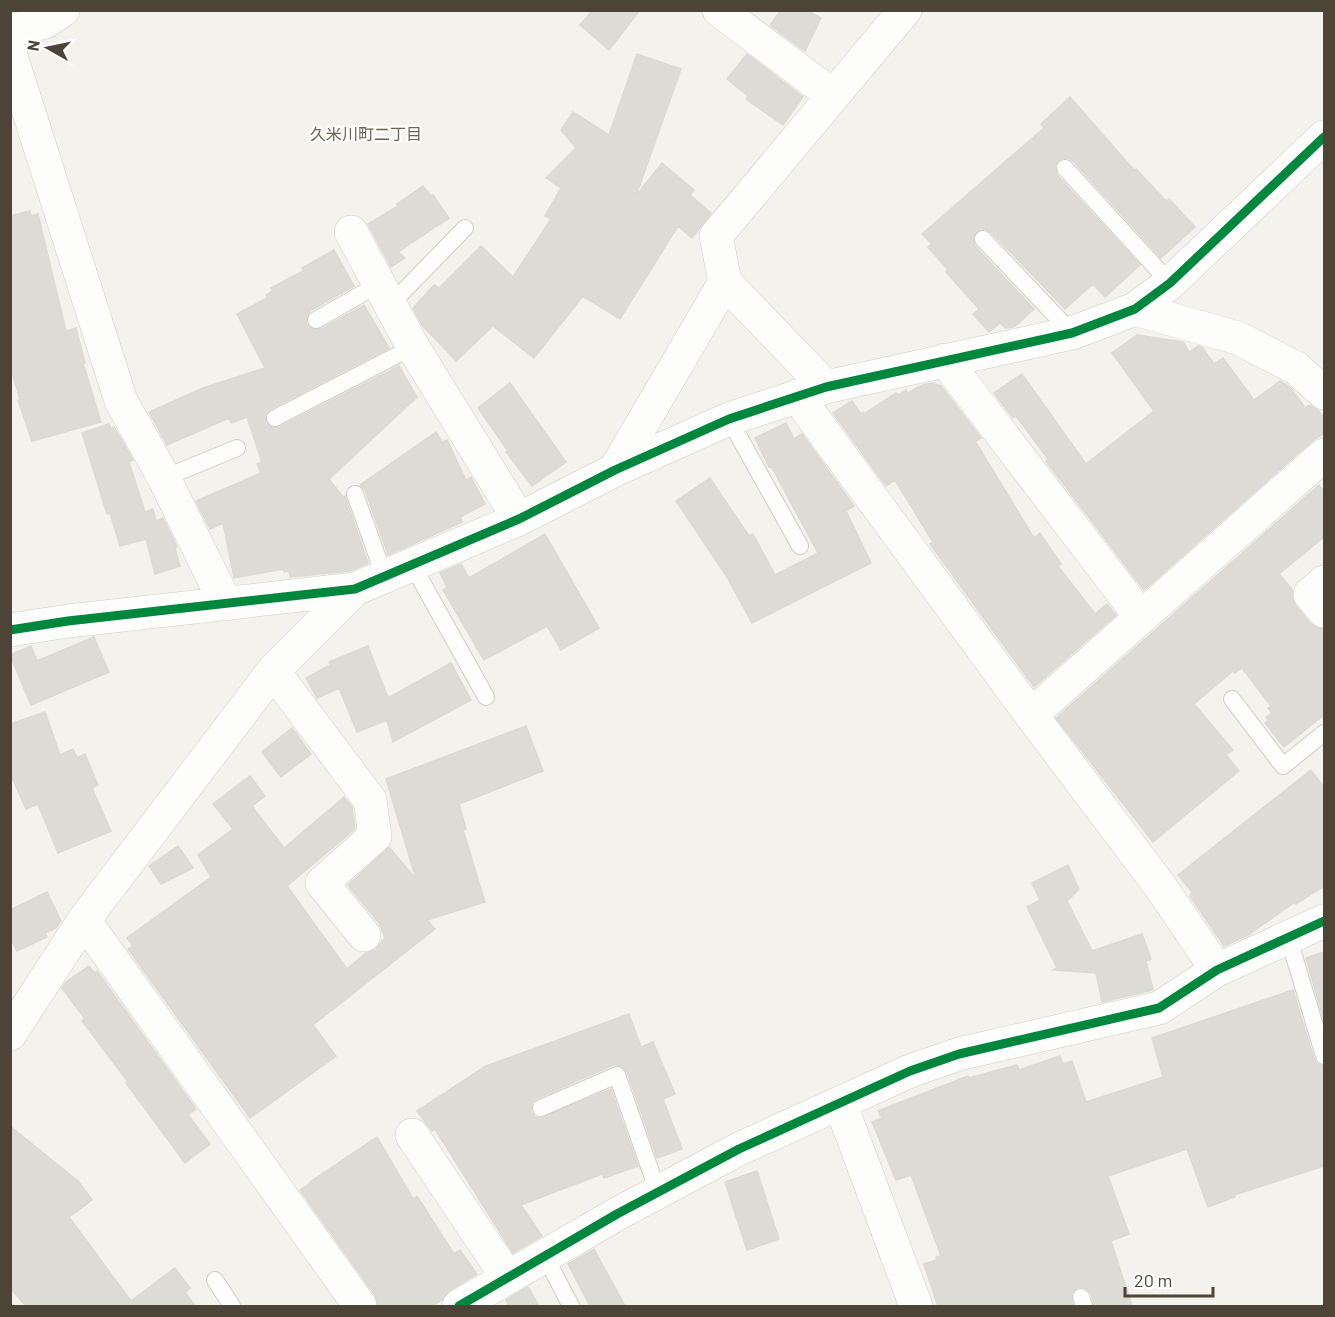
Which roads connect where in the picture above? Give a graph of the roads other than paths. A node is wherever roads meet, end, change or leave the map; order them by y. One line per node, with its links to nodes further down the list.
1 (63, 10): 4 (street)
2 (719, 10): 6 (street)
3 (905, 10): 6 (street)
4 (10, 31)
5 (10, 53): 27 (street)
6 (832, 95): 12 (street)
7 (1324, 137): 13 (street)
8 (1065, 168): 13 (lane)
9 (465, 228): 14 (lane)
10 (351, 232): 14 (street)
11 (983, 239): 17 (lane)
12 (725, 282): 20 (street); 26 (street)
13 (1170, 283): 15 (street)
14 (385, 294): 16 (lane); 18 (street)
15 (1135, 309): 17 (street); 21 (street)
16 (316, 320)
17 (1072, 333): 19 (street)
18 (412, 347): 22 (lane); 29 (street)
19 (945, 360): 20 (street); 36 (street)
20 (811, 392): 23 (street); 41 (street)
21 (1324, 393)
22 (275, 418)
23 (729, 419): 26 (street); 30 (lane)
24 (237, 448): 27 (lane)
25 (1324, 456): 36 (street)
26 (615, 470): 29 (street)
27 (164, 478): 34 (street)
28 (355, 494): 31 (lane)
29 (519, 519): 31 (street)
30 (800, 546)
31 (399, 572): 33 (street); 39 (lane)
32 (1324, 582): 35 (street)
33 (355, 589): 34 (street); 38 (street)
34 (226, 604): 37 (street)
35 (1324, 611)
36 (1141, 617): 41 (street)
37 (10, 630)
38 (273, 671): 43 (street); 45 (street)
39 (486, 697)
40 (1232, 699): 42 (lane)
41 (1031, 715): 47 (street)
42 (1324, 733)
43 (84, 920): 48 (street); 58 (street)
44 (1324, 921): 46 (street)
45 (364, 935)
46 (1288, 936): 47 (street); 49 (lane)
47 (1217, 970): 50 (street)
48 (10, 1034)
49 (1324, 1056)
50 (840, 1103): 53 (street); 61 (street)
51 (541, 1108): 53 (lane)
52 (412, 1135): 55 (street)
53 (658, 1192): 54 (street)
54 (545, 1256): 55 (street); 60 (lane)
55 (507, 1277): 59 (street)
56 (215, 1280): 57 (lane)
57 (232, 1306)
58 (360, 1306)
59 (459, 1306)
60 (571, 1306)
61 (916, 1306)

